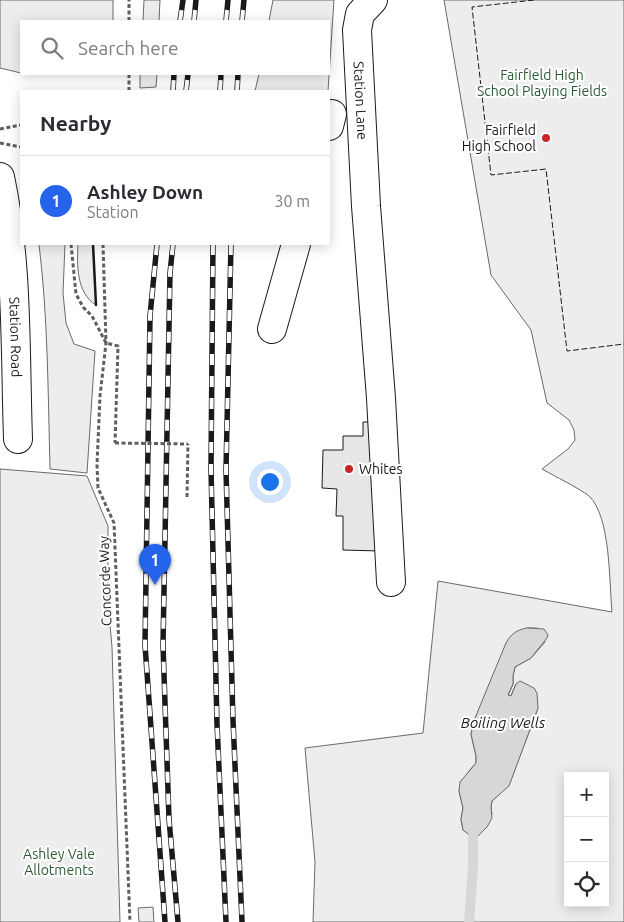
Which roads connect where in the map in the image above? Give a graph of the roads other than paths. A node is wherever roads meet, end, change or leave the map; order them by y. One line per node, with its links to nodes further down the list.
1 (373, 0): 6 (street, Station Lane)
2 (2, 194): 5 (street, Station Road)
3 (296, 245): 4 (street)
4 (272, 329)
5 (18, 439)
6 (392, 582)

